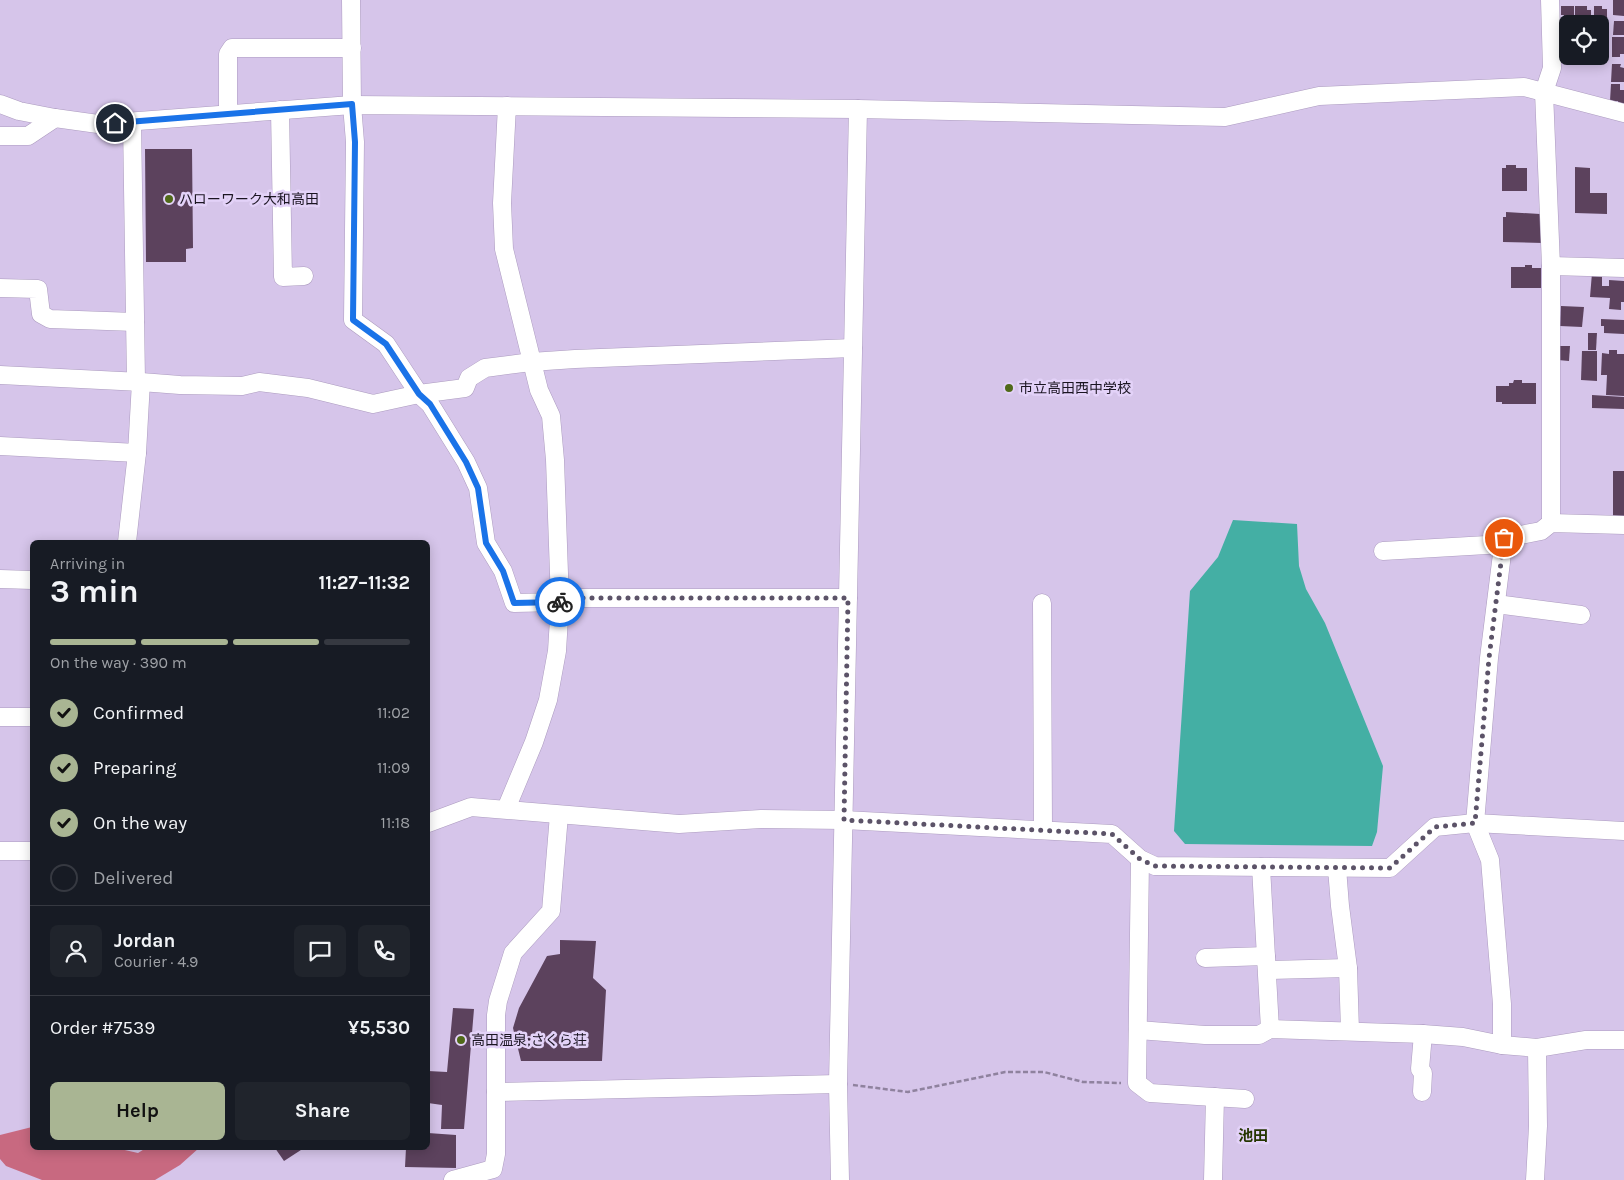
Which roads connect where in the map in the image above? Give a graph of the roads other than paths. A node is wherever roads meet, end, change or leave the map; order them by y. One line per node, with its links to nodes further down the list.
1 (351, 0): 3 (street)
2 (1550, 0): 4 (street)
3 (352, 48): 6 (street); 11 (street)
4 (1544, 92): 8 (street); 10 (street); 15 (street)
5 (0, 104): 12 (street)
6 (352, 104): 7 (street); 9 (street); 24 (street)
7 (507, 106): 8 (street); 21 (street)
8 (858, 109): 20 (street)
9 (280, 110): 11 (street); 17 (street)
10 (1624, 113)
11 (228, 114): 13 (street)
12 (54, 118): 13 (street); 14 (street)
13 (132, 122): 19 (street)
14 (0, 136)
15 (1551, 266): 16 (street); 27 (street)
16 (1624, 268)
17 (304, 276)
18 (0, 288): 19 (street)
19 (135, 322): 23 (street)
20 (853, 348): 21 (street); 34 (street)
21 (531, 362): 24 (street); 35 (street)
22 (0, 375): 23 (street)
23 (139, 382): 24 (street); 26 (street)
24 (419, 394): 35 (street)
25 (0, 446): 26 (street)
26 (137, 453): 29 (street)
27 (1551, 524): 28 (street); 30 (street)
28 (1624, 525)
29 (127, 540)
30 (1504, 544): 31 (street); 37 (street)
31 (1383, 551)
32 (0, 579): 33 (street)
33 (30, 580)
34 (848, 598): 35 (street); 43 (street)
35 (560, 600): 41 (street)
36 (1042, 603): 46 (street)
37 (1496, 604): 38 (street); 45 (street)
38 (1581, 616)
39 (0, 717): 40 (street)
40 (30, 718)
41 (506, 809): 42 (street); 44 (street)
42 (560, 814): 43 (street); 64 (street)
43 (844, 820): 46 (street); 63 (street)
44 (430, 822)
45 (1475, 823): 47 (street); 52 (street); 61 (street)
46 (1043, 830): 50 (street)
47 (1624, 831)
48 (0, 851): 49 (street)
49 (30, 851)
50 (1140, 859): 51 (street); 57 (street)
51 (1261, 867): 52 (street); 54 (street)
52 (1337, 868): 55 (street)
53 (1204, 958): 54 (street)
54 (1266, 963): 55 (street); 56 (street)
55 (1348, 968): 58 (street)
56 (1270, 1029): 57 (street); 58 (street)
57 (1138, 1030): 66 (street)
58 (1350, 1031): 59 (street)
59 (1423, 1034): 61 (street); 65 (street)
60 (1624, 1040): 62 (street)
61 (1502, 1045): 62 (street)
62 (1537, 1048): 71 (street)
63 (838, 1084): 64 (street); 69 (street)
64 (496, 1092): 68 (street)
65 (1422, 1092)
66 (1215, 1097): 67 (street); 70 (street)
67 (1245, 1099)
68 (453, 1180)
69 (840, 1180)
70 (1213, 1180)
71 (1535, 1180)

